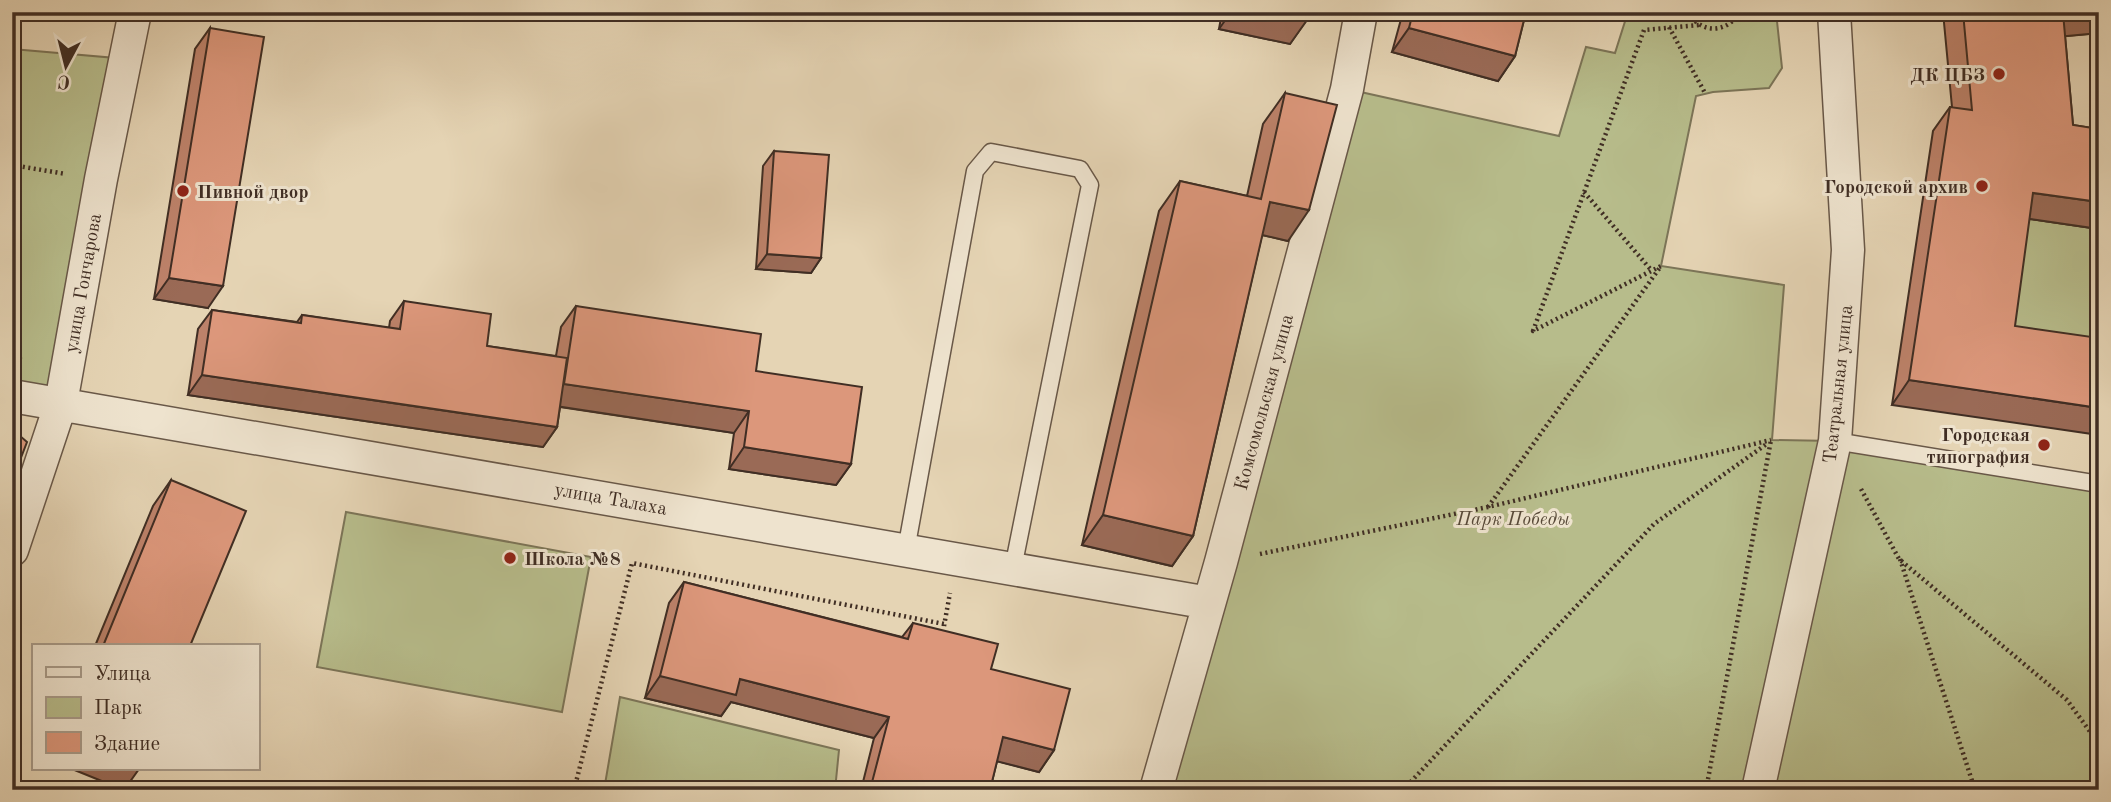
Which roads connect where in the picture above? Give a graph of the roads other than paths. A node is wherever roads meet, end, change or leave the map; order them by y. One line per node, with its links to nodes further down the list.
1 (135, 12): 5 (street, улица Гончарова)
2 (1361, 12): 11 (street, Комсомольская улица)
3 (1834, 12): 6 (street, Театральная улица)
4 (12, 396): 5 (street, улица Талаха)
5 (61, 402): 8 (street, улица Гончарова); 9 (street, улица Талаха)
6 (1835, 441): 7 (lane); 13 (street, Театральная улица)
7 (2099, 484)
8 (12, 550)
9 (905, 550): 10 (street, улица Талаха); 10 (lane)
10 (1013, 568): 11 (street, улица Талаха)
11 (1209, 603): 12 (street, Комсомольская улица)
12 (1156, 790)
13 (1758, 790)

